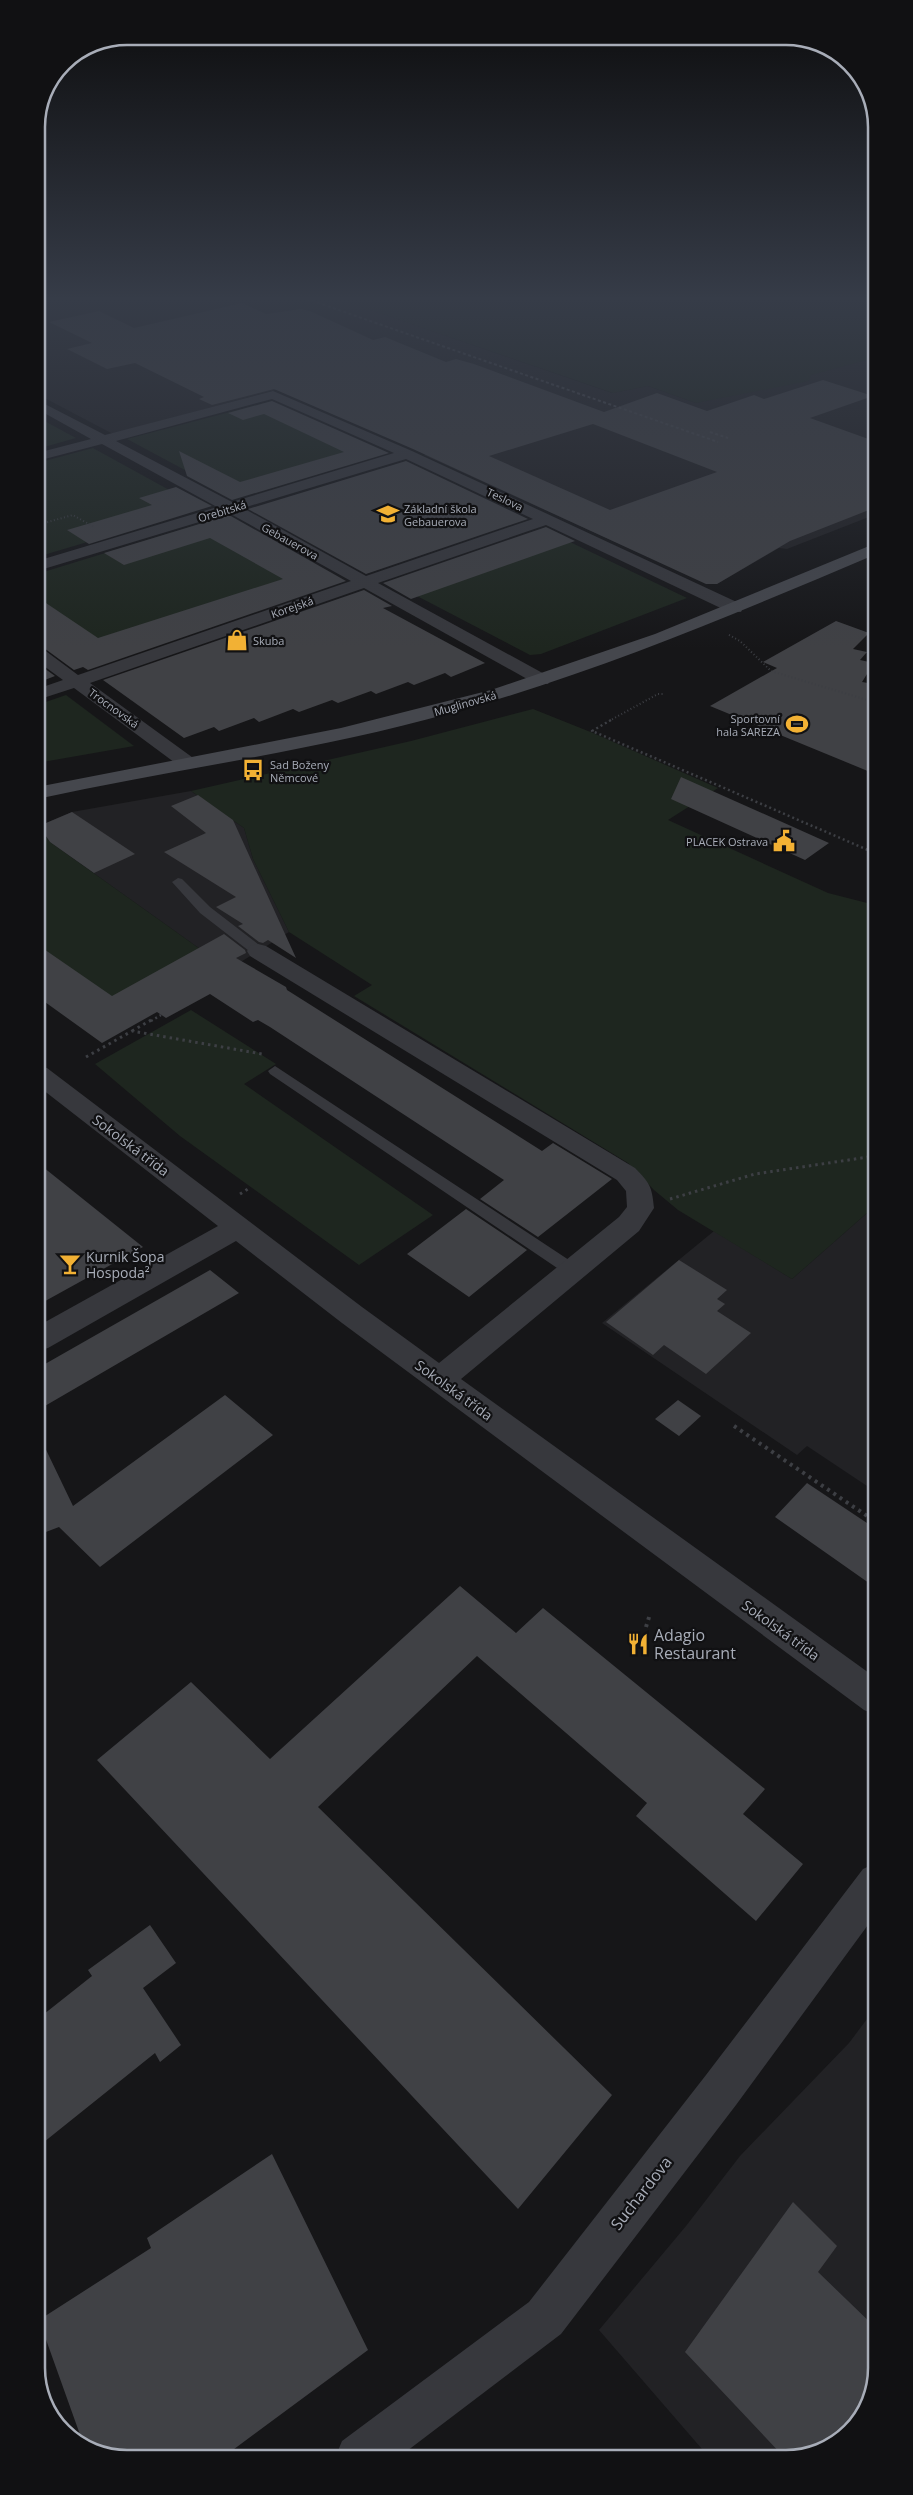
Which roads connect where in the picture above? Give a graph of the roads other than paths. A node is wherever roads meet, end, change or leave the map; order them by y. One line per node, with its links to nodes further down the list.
1 (58, 415): 4 (street, Gebauerova)
2 (194, 415): 4 (street, Teslova)
3 (321, 415): 5 (street, Teslova)
4 (103, 440): 6 (street); 7 (street, Gebauerova)
5 (407, 454): 7 (street, Orebitská); 8 (street, Teslova)
6 (45, 455)
7 (231, 508): 10 (street, Orebitská); 11 (street, Gebauerova)
8 (548, 520): 11 (street, Korejská); 12 (street, Teslova)
9 (868, 553): 12 (main road, Muglinovská)
10 (45, 564)
11 (363, 582): 14 (street, Gebauerova); 15 (street, Korejská)
12 (735, 608): 14 (main road, Muglinovská)
13 (45, 659): 15 (street, Trocnovská)
14 (542, 680): 17 (main road, Muglinovská)
15 (76, 681): 16 (street, Korejská); 17 (street, Trocnovská)
16 (45, 692)
17 (189, 764): 18 (main road, Muglinovská)
18 (45, 791)
19 (178, 882): 20 (lane)
20 (258, 951): 24 (street)
21 (275, 1070): 24 (lane)
22 (45, 1079): 23 (street, Sokolská třída)
23 (237, 1228): 25 (street); 26 (street, Sokolská třída)
24 (572, 1270): 26 (street)
25 (45, 1336)
26 (440, 1379): 27 (street, Sokolská třída)
27 (868, 1693)
28 (868, 1893): 29 (street, Suchardova)
29 (369, 2450)

